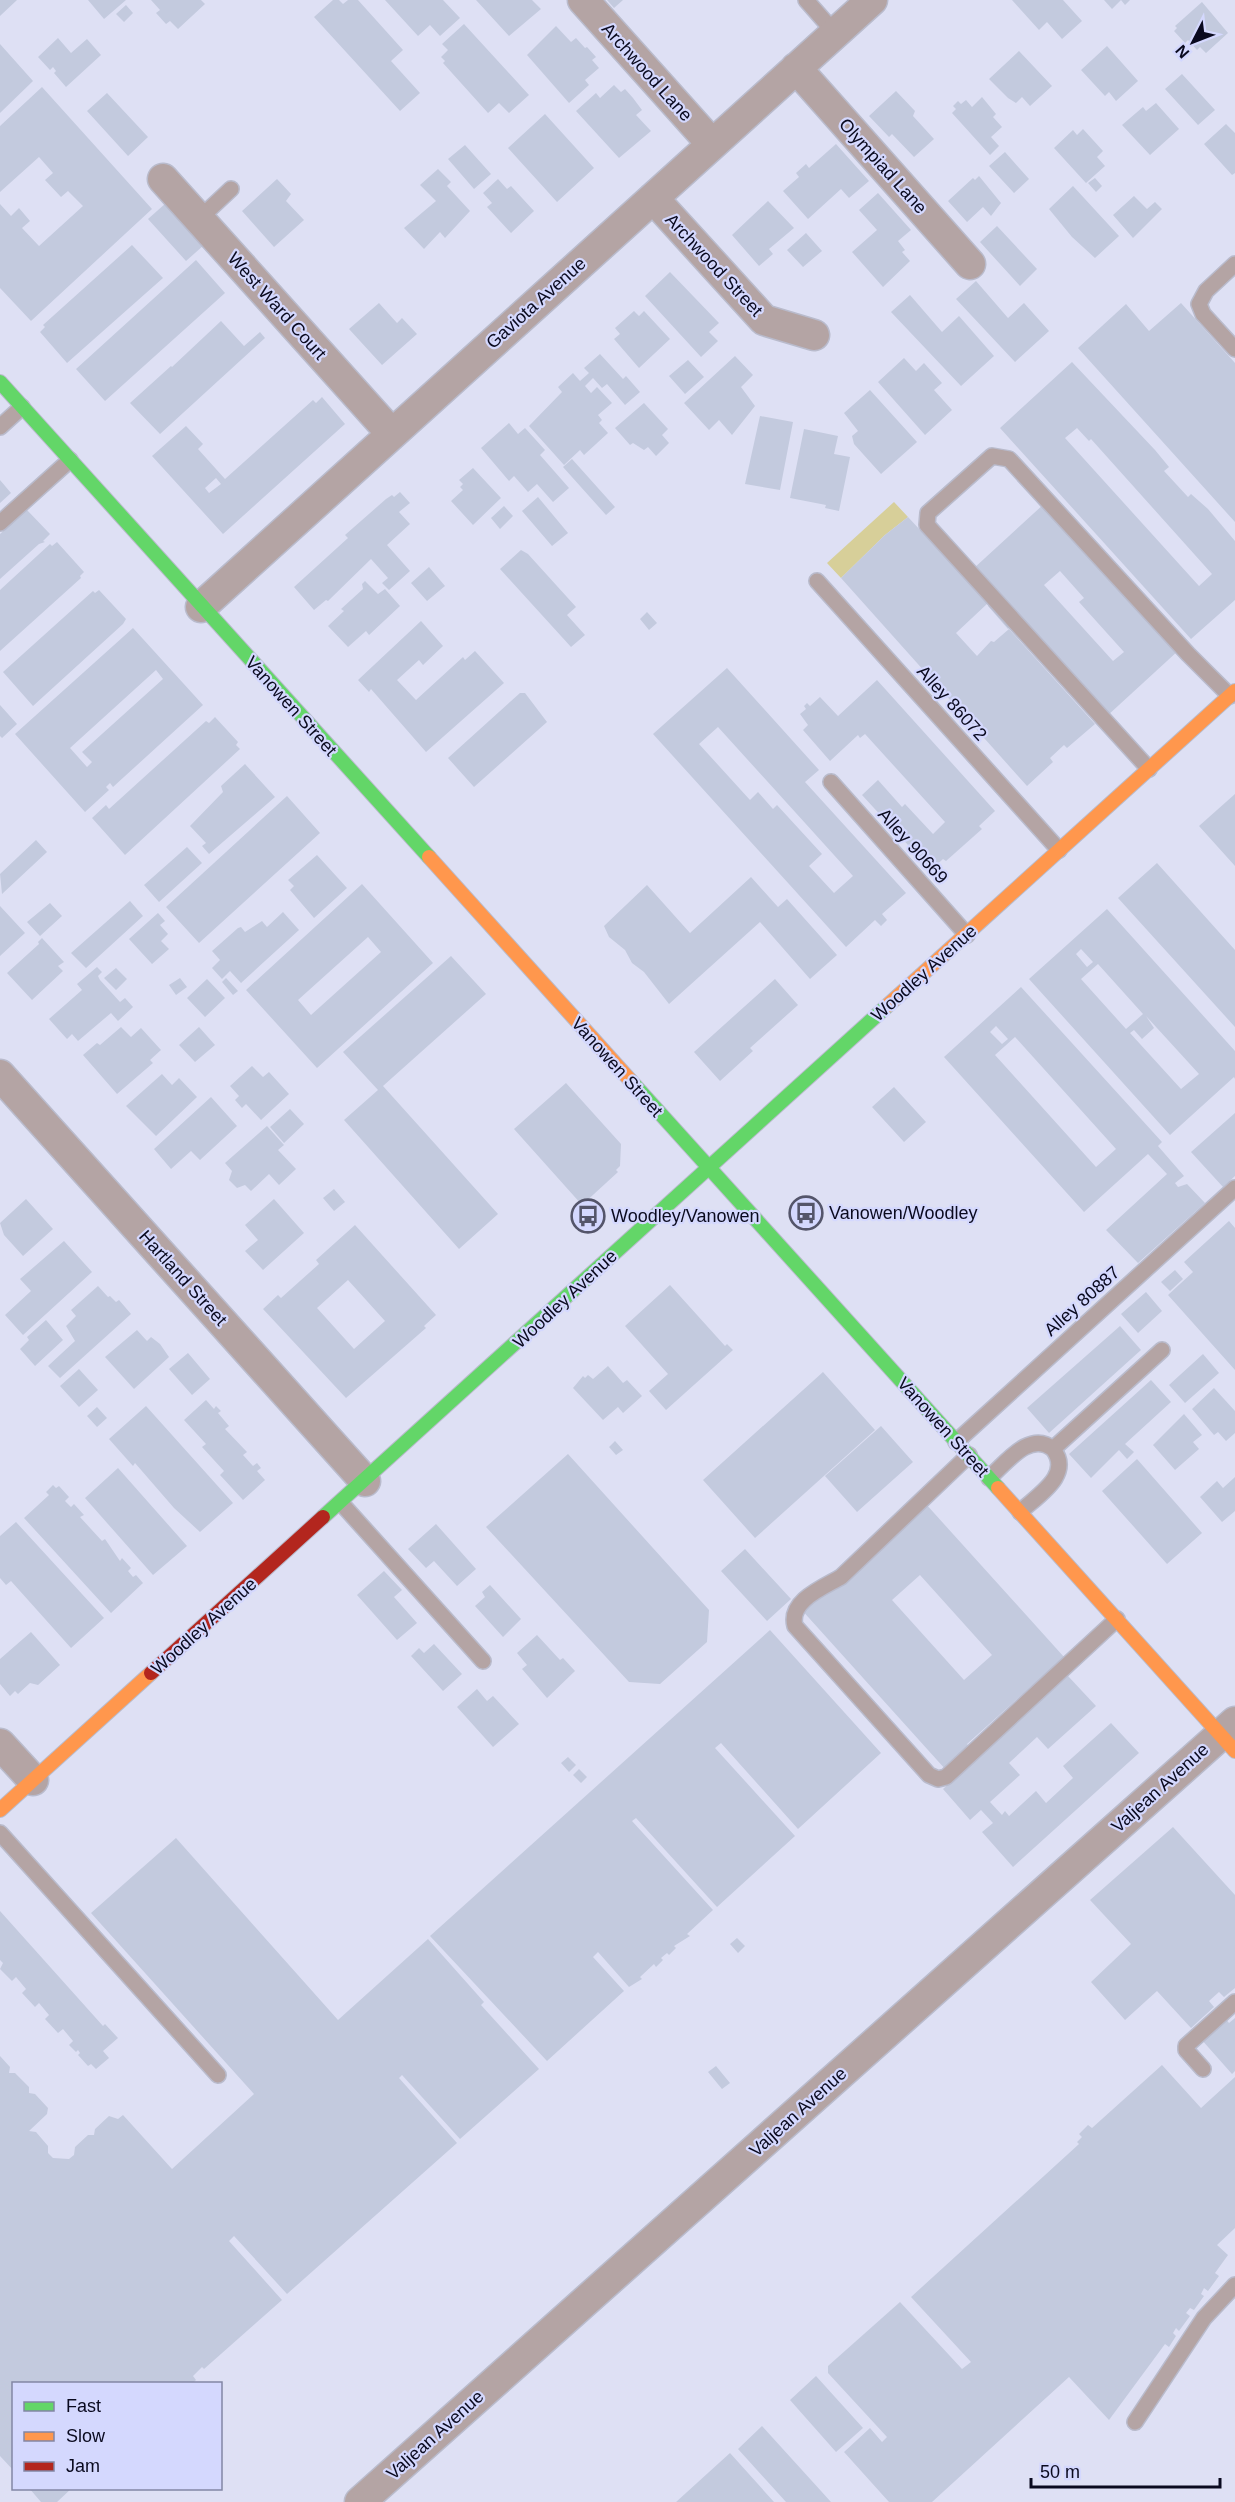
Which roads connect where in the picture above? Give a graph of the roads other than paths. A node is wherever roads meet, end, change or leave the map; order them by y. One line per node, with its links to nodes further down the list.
1 (583, 0): 6 (street, Archwood Lane)
2 (806, 0): 4 (lane)
3 (872, 0): 4 (street, Gaviota Avenue)
4 (835, 33): 5 (street, Gaviota Avenue)
5 (796, 68): 6 (street, Gaviota Avenue); 11 (street, Olympiad Lane)
6 (712, 144): 9 (street, Gaviota Avenue)
7 (163, 179): 10 (street, West Ward Court)
8 (231, 189): 10 (lane)
9 (653, 198): 13 (street, Archwood Street); 18 (street, Gaviota Avenue)
10 (199, 219): 18 (street, West Ward Court)
11 (970, 264)
12 (1235, 264): 14 (lane)
13 (814, 335)
14 (1235, 349)
15 (0, 382): 16 (main road, Vanowen Street)
16 (22, 407): 17 (lane); 19 (main road, Vanowen Street)
17 (0, 427)
18 (392, 434): 22 (street, Gaviota Avenue)
19 (70, 460): 20 (lane); 22 (main road, Vanowen Street)
20 (0, 524)
21 (817, 581): 26 (lane, Alley 86072)
22 (201, 607): 29 (main road, Vanowen Street)
23 (1232, 693): 24 (main road, Woodley Avenue); 24 (lane)
24 (1149, 769): 26 (main road, Woodley Avenue)
25 (831, 782): 27 (lane, Alley 90669)
26 (1059, 850): 27 (main road, Woodley Avenue)
27 (967, 934): 29 (main road, Woodley Avenue)
28 (0, 1075): 36 (street, Hartland Street)
29 (708, 1168): 32 (main road, Vanowen Street); 36 (main road, Woodley Avenue)
30 (1235, 1188): 32 (lane, Alley 80887)
31 (1162, 1350): 33 (lane)
32 (956, 1442): 34 (main road, Vanowen Street)
33 (1053, 1449): 35 (lane); 38 (lane)
34 (969, 1455): 35 (main road, Vanowen Street); 39 (lane)
35 (989, 1478): 38 (main road, Vanowen Street)
36 (365, 1481): 37 (main road, Woodley Avenue)
37 (341, 1503): 40 (lane); 43 (main road, Woodley Avenue)
38 (1020, 1512): 39 (main road, Vanowen Street)
39 (1117, 1619): 41 (main road, Vanowen Street)
40 (483, 1661)
41 (1230, 1736): 51 (street, Valjean Avenue)
42 (0, 1744): 43 (street)
43 (33, 1780): 44 (main road, Woodley Avenue)
44 (0, 1810)
45 (0, 1833): 48 (lane)
46 (1235, 2002): 47 (lane)
47 (1203, 2069)
48 (218, 2075)
49 (1235, 2285): 50 (lane)
50 (1135, 2422)
51 (360, 2502)

